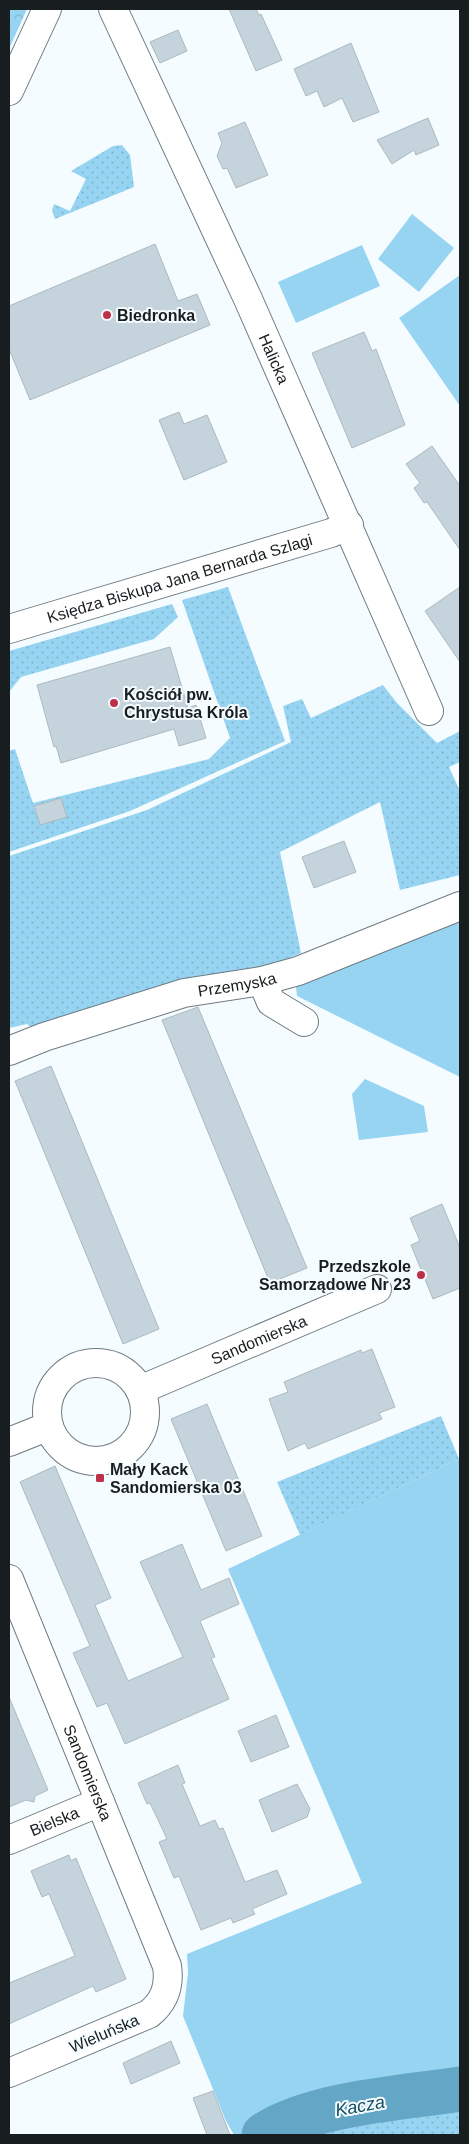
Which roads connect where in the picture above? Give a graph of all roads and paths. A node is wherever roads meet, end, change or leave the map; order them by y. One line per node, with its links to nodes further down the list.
1 (47, 9): 3 (street)
2 (113, 9): 4 (street, Halicka)
3 (9, 91)
4 (349, 525): 5 (street, Księdza Biskupa Jana Bernarda Szlagi); 6 (street, Halicka)
5 (9, 628)
6 (429, 711)
7 (460, 906): 8 (street, Przemyska)
8 (262, 981): 9 (street); 10 (street, Przemyska)
9 (304, 1022)
10 (9, 1050)
11 (376, 1289): 12 (street, Sandomierska)
12 (140, 1390): 13 (street); 13 (street)
13 (49, 1426): 14 (street)
14 (9, 1442)
15 (9, 1579): 16 (street, Sandomierska)
16 (100, 1802): 17 (street, Bielska); 18 (street, Sandomierska)
17 (9, 1840)
18 (167, 1966): 19 (street, Wieluńska)
19 (9, 2073)

